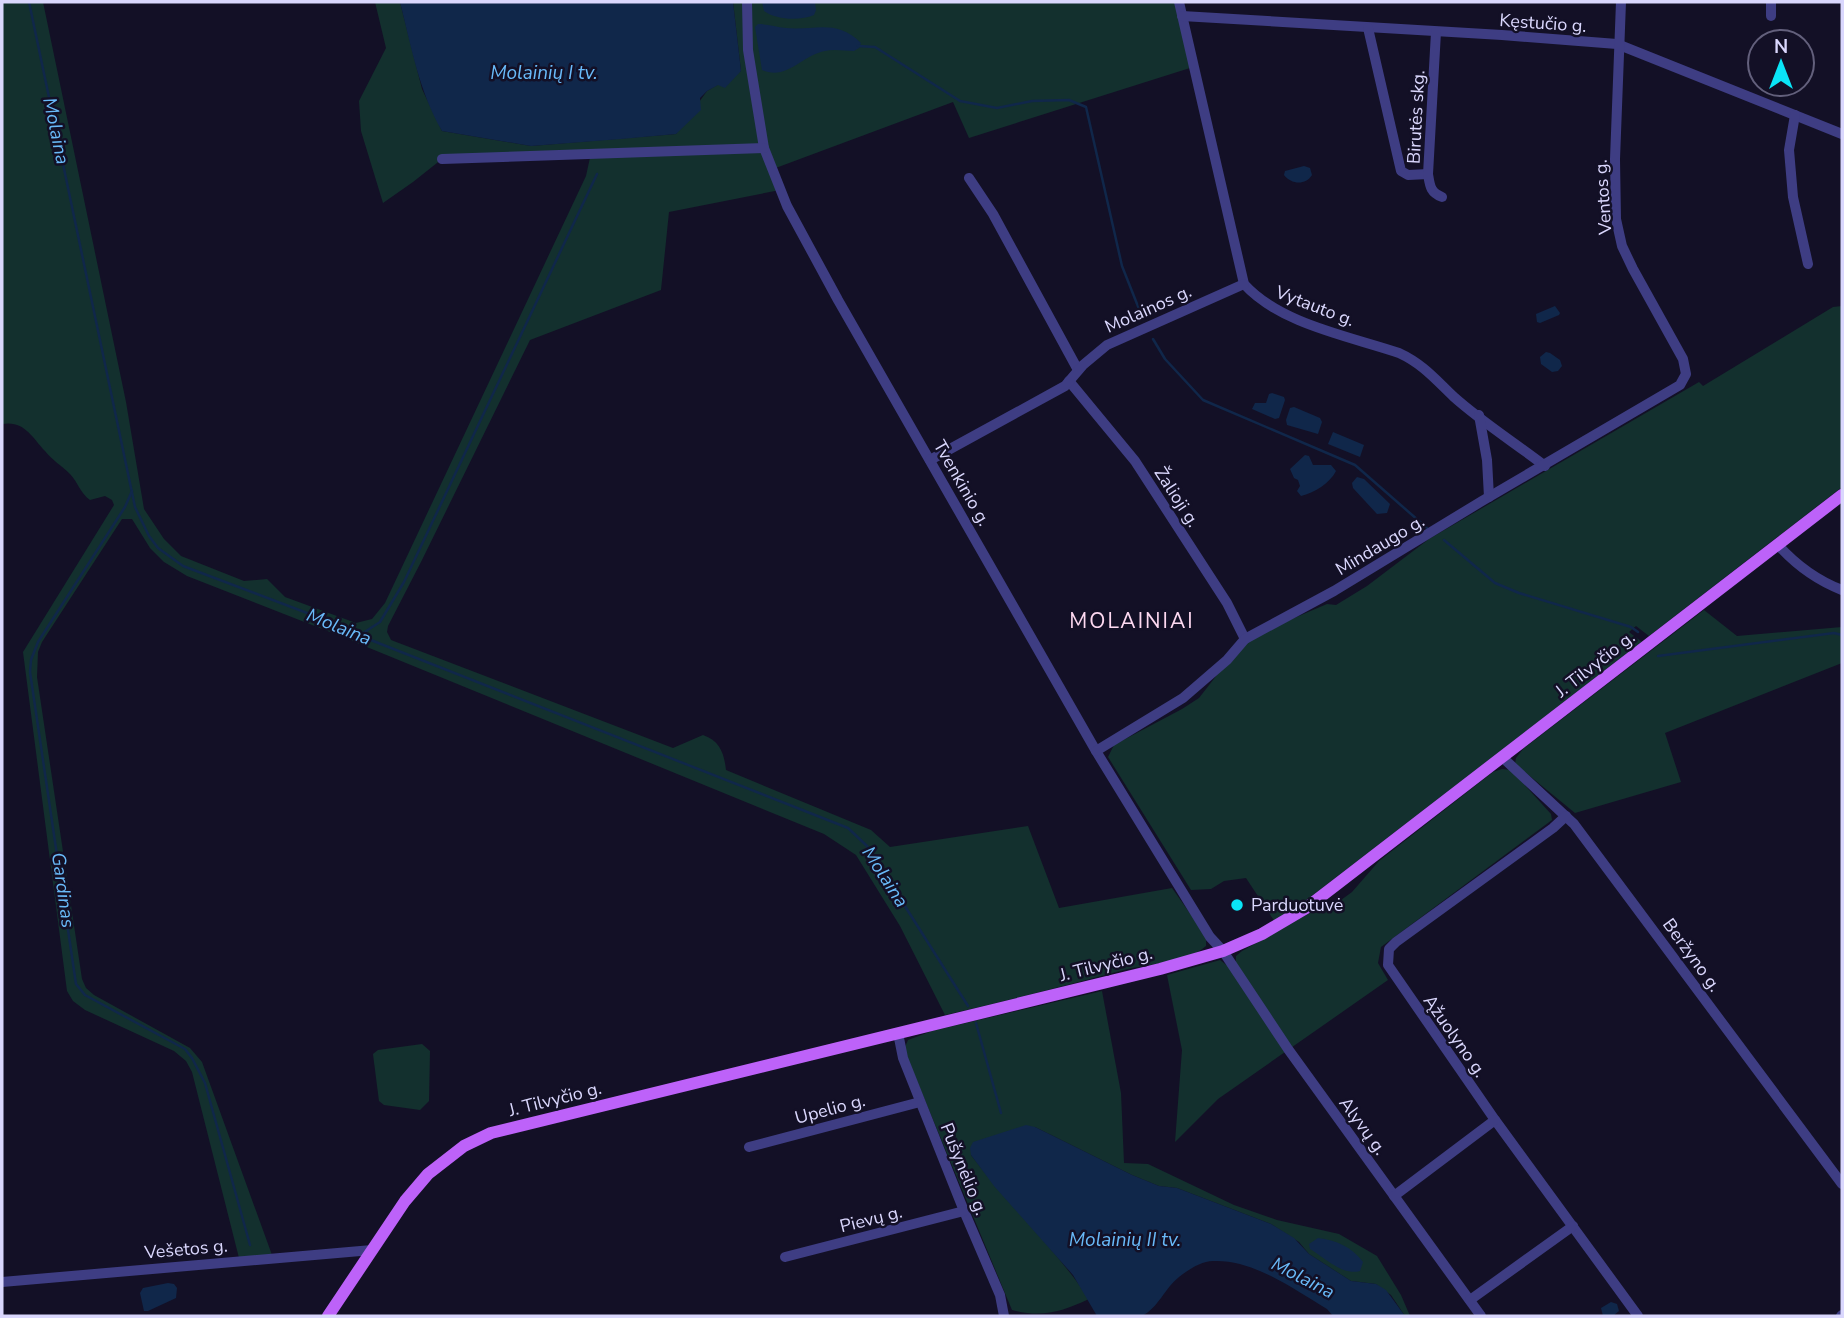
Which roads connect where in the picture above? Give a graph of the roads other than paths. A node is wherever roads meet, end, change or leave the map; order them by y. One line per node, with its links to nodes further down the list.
1 (747, 2): 12 (street, Tvenkinio g.)
2 (1179, 2): 5 (street)
3 (1621, 2): 9 (street, Ventos g.)
4 (1771, 2): 6 (street)
5 (1182, 16): 7 (street, Kęstučio g.); 18 (street)
6 (1771, 16)
7 (1368, 28): 8 (street, Kęstučio g.); 14 (street)
8 (1436, 32): 9 (street, Kęstučio g.); 14 (street, Birutės skg.)
9 (1617, 44): 10 (street, Kęstučio g.); 20 (street, Ventos g.)
10 (1796, 115): 11 (street, Kęstučio g.); 17 (street)
11 (1842, 134)
12 (764, 148): 13 (street); 23 (street, Tvenkinio g.)
13 (442, 159)
14 (1428, 174): 16 (street, Birutės skg.)
15 (969, 178): 19 (street)
16 (1442, 197)
17 (1808, 264)
18 (1244, 284): 19 (street, Molainos g.); 22 (street, Vytauto g.)
19 (1078, 370): 21 (street, Molainos g.)
20 (1685, 374): 24 (street, Mindaugo g.)
21 (1069, 381): 23 (street, Molainos g.); 29 (street, Žalioji g.)
22 (1479, 415): 24 (street, Vytauto g.); 26 (street)
23 (930, 460): 30 (street, Tvenkinio g.)
24 (1545, 466): 26 (street, Mindaugo g.)
25 (1842, 495): 27 (main road, J. Tilvyčio g.)
26 (1489, 497): 29 (street, Mindaugo g.)
27 (1778, 545): 28 (street); 31 (main road, J. Tilvyčio g.)
28 (1842, 590)
29 (1245, 639): 30 (street, Mindaugo g.)
30 (1096, 751): 33 (street, Tvenkinio g.)
31 (1503, 757): 32 (street, Beržyno g.); 33 (main road, J. Tilvyčio g.)
32 (1566, 816): 36 (street, Ąžuolyno g.); 38 (street, Beržyno g.)
33 (1223, 951): 34 (main road, J. Tilvyčio g.); 39 (street, Alyvų g.)
34 (898, 1033): 35 (street, Pušynėlio g.); 42 (main road, J. Tilvyčio g.)
35 (920, 1102): 37 (street, Upelio g.); 40 (street, Pušynėlio g.)
36 (1495, 1120): 39 (street); 41 (street, Ąžuolyno g.)
37 (749, 1147)
38 (1842, 1184)
39 (1394, 1196): 45 (street, Alyvų g.)
40 (964, 1212): 43 (street, Pievų g.); 47 (street, Pušynėlio g.)
41 (1573, 1226): 45 (street); 49 (street, Ąžuolyno g.)
42 (372, 1250): 44 (street, Vešetos g.); 46 (main road, J. Tilvyčio g.)
43 (785, 1257)
44 (2, 1282)
45 (1470, 1300): 48 (street, Alyvų g.)
46 (328, 1316)
47 (1004, 1316)
48 (1481, 1316)
49 (1638, 1316)

